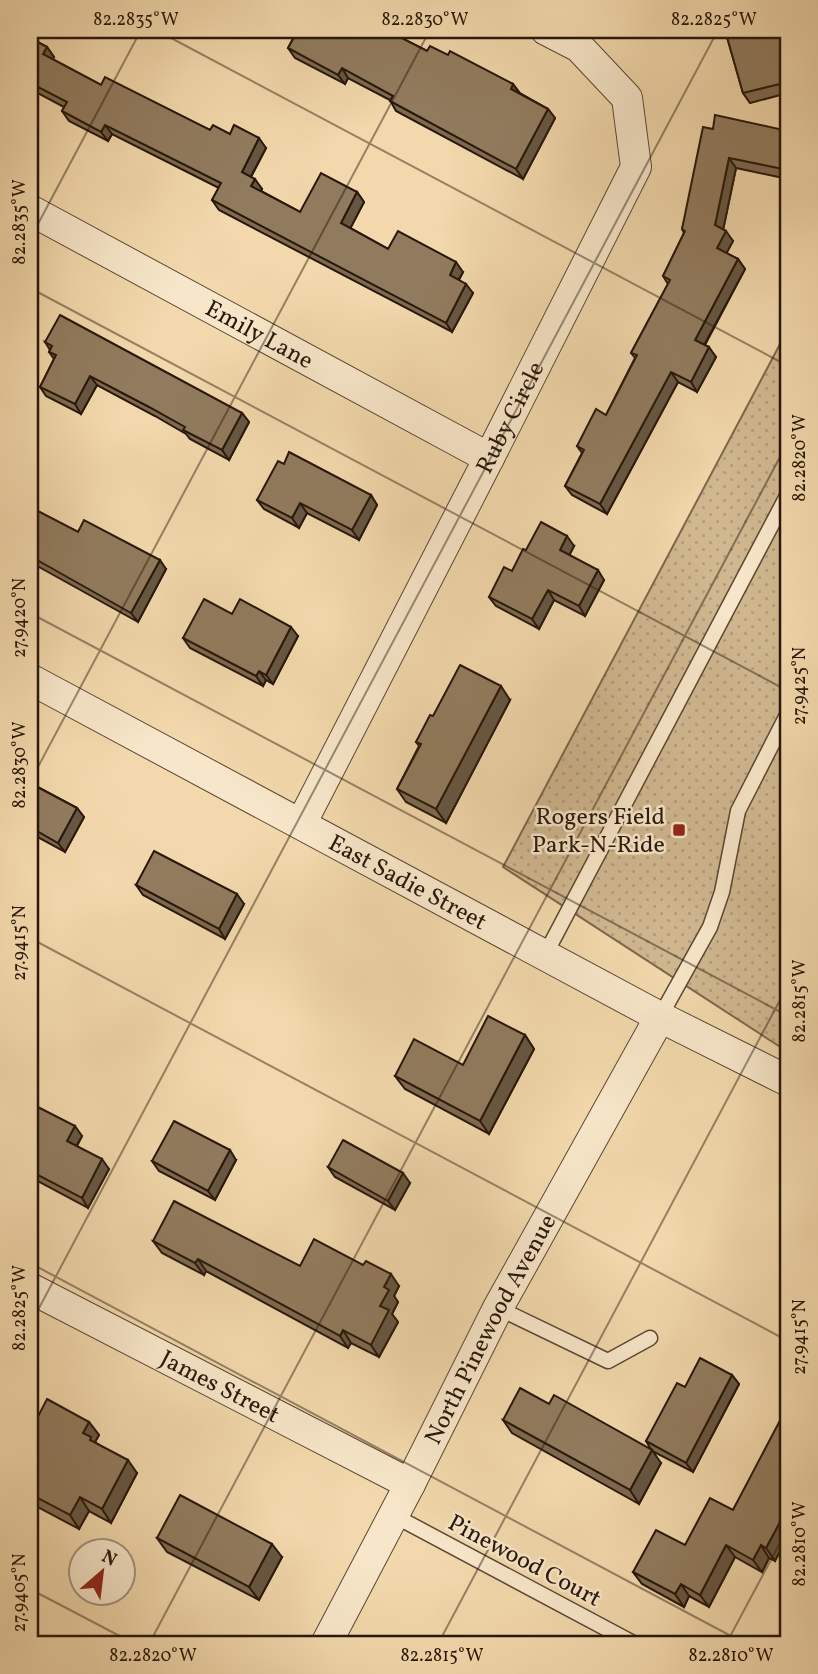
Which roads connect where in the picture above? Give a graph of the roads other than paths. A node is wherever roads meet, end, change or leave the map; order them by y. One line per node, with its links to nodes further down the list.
1 (547, 30): 3 (street, Ruby Circle)
2 (30, 210): 3 (street, Emily Lane)
3 (489, 458): 7 (street, Ruby Circle)
4 (788, 495): 8 (lane)
5 (30, 679): 7 (street, East Sadie Street)
6 (788, 713): 9 (lane)
7 (301, 824): 8 (street, East Sadie Street)
8 (545, 955): 9 (street, East Sadie Street)
9 (660, 1017): 10 (street, East Sadie Street); 12 (street, North Pinewood Avenue)
10 (788, 1081)
11 (30, 1288): 14 (street, James Street)
12 (498, 1308): 13 (lane); 14 (street, North Pinewood Avenue)
13 (650, 1338)
14 (410, 1484): 15 (street, North Pinewood Avenue)
15 (393, 1515): 16 (street, North Pinewood Avenue); 17 (lane, Pinewood Court)
16 (326, 1644)
17 (635, 1644)

